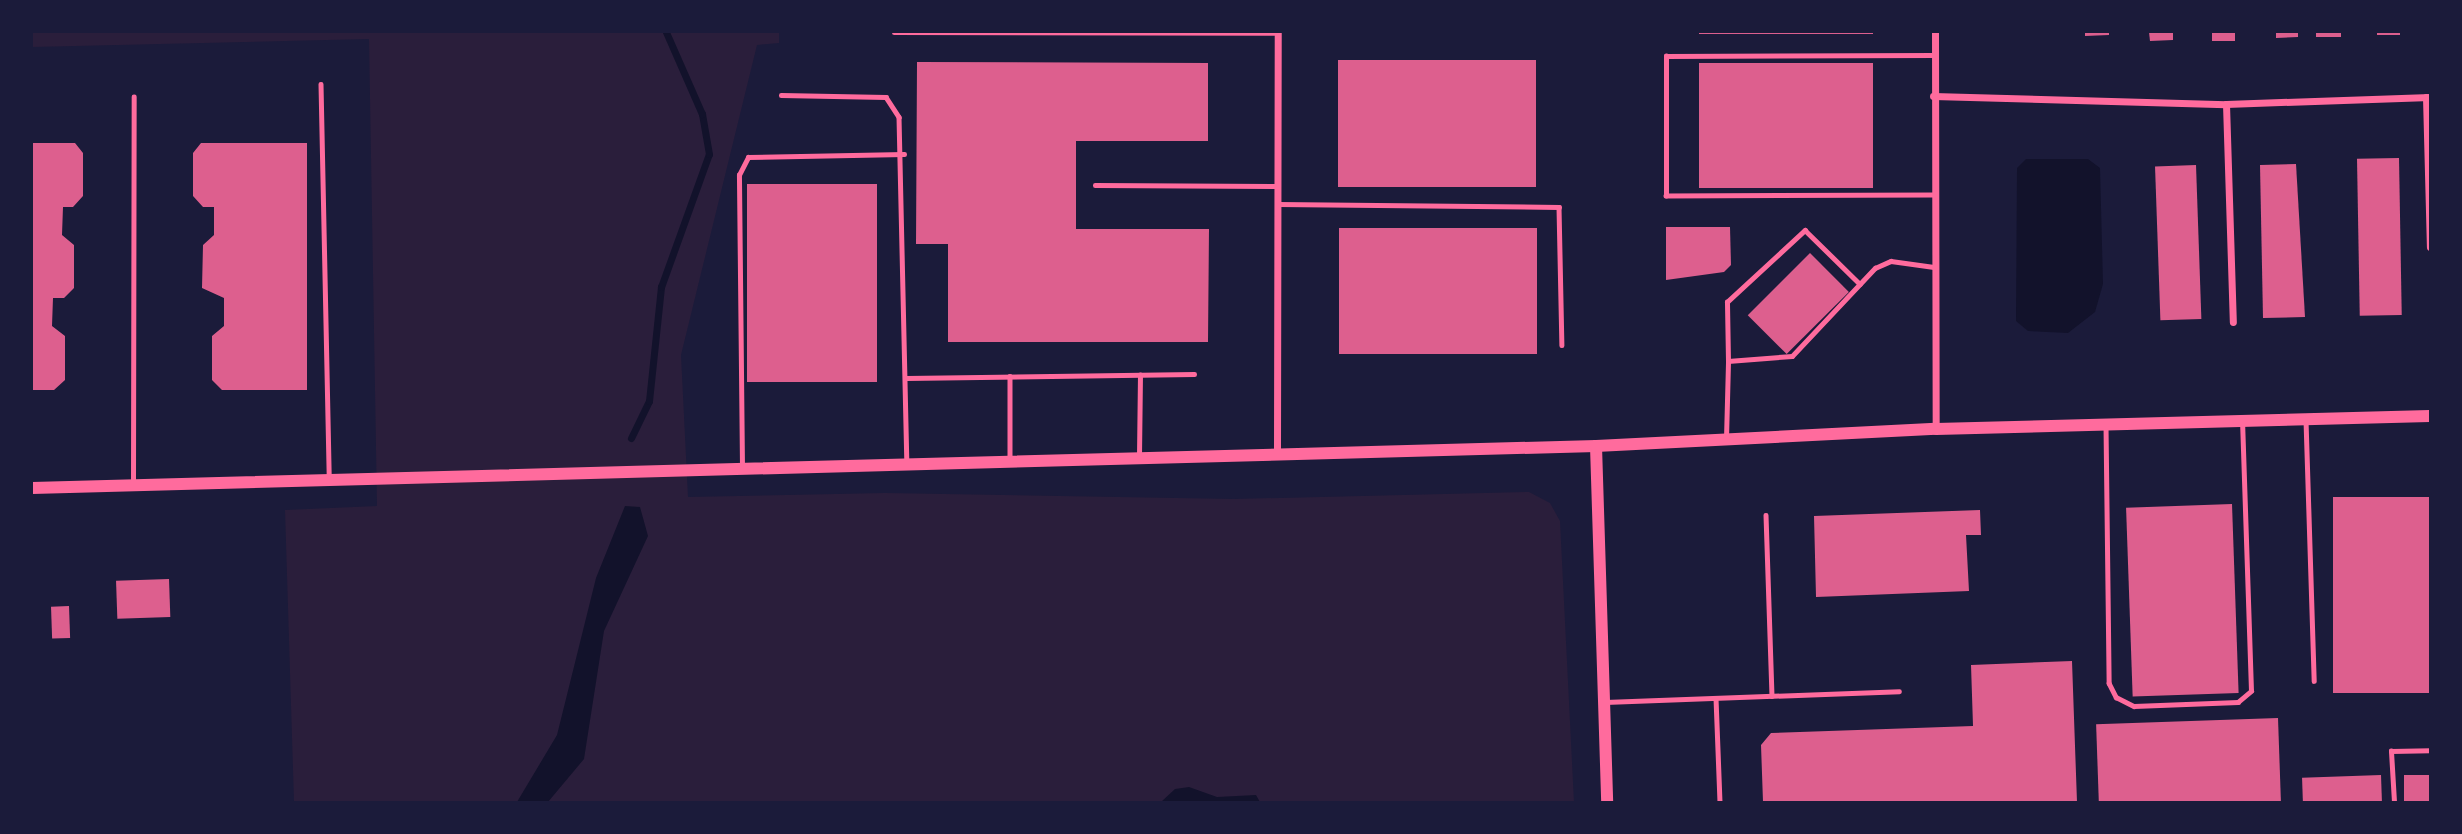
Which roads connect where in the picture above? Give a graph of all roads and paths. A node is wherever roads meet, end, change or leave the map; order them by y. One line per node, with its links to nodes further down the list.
1 (894, 32): 2 (lane)
2 (1213, 32): 3 (lane)
3 (1278, 32): 14 (street)
4 (1935, 32): 5 (street)
5 (1934, 55): 8 (street); 15 (lane)
6 (321, 84): 39 (lane)
7 (781, 95): 12 (lane)
8 (1933, 96): 11 (street); 15 (street)
9 (134, 97): 40 (lane)
10 (2428, 97): 11 (street); 17 (street)
11 (2226, 104): 20 (street)
12 (904, 154): 26 (lane); 38 (lane)
13 (1095, 185): 14 (lane)
14 (1277, 186): 16 (street)
15 (1934, 195): 18 (street)
16 (1277, 204): 21 (lane); 34 (street)
17 (2431, 247)
18 (1934, 267): 19 (lane); 31 (street)
19 (1860, 284): 22 (lane); 22 (lane)
20 (2233, 322)
21 (1562, 345)
22 (1728, 362): 32 (lane)
23 (1140, 374): 24 (lane); 25 (lane); 35 (lane)
24 (1195, 374)
25 (1010, 376): 26 (lane); 36 (lane)
26 (906, 378): 37 (lane)
27 (2431, 416): 28 (street)
28 (2306, 419): 29 (street); 43 (lane)
29 (2242, 421): 30 (street); 30 (lane)
30 (2106, 424): 31 (street)
31 (1936, 429): 32 (street)
32 (1726, 441): 33 (street)
33 (1596, 446): 34 (street); 47 (street)
34 (1276, 453): 35 (street)
35 (1139, 457): 36 (street)
36 (1010, 461): 37 (street)
37 (907, 464): 38 (street)
38 (742, 469): 39 (street)
39 (329, 478): 40 (street)
40 (133, 484): 41 (street)
41 (32, 488)
42 (1766, 515): 45 (lane)
43 (2314, 681)
44 (1899, 691): 45 (lane)
45 (1772, 696): 46 (lane)
46 (1716, 698): 47 (lane); 50 (lane)
47 (1604, 702): 49 (street)
48 (2431, 750): 51 (lane)
49 (1607, 803)
50 (1720, 803)
51 (2394, 803)

